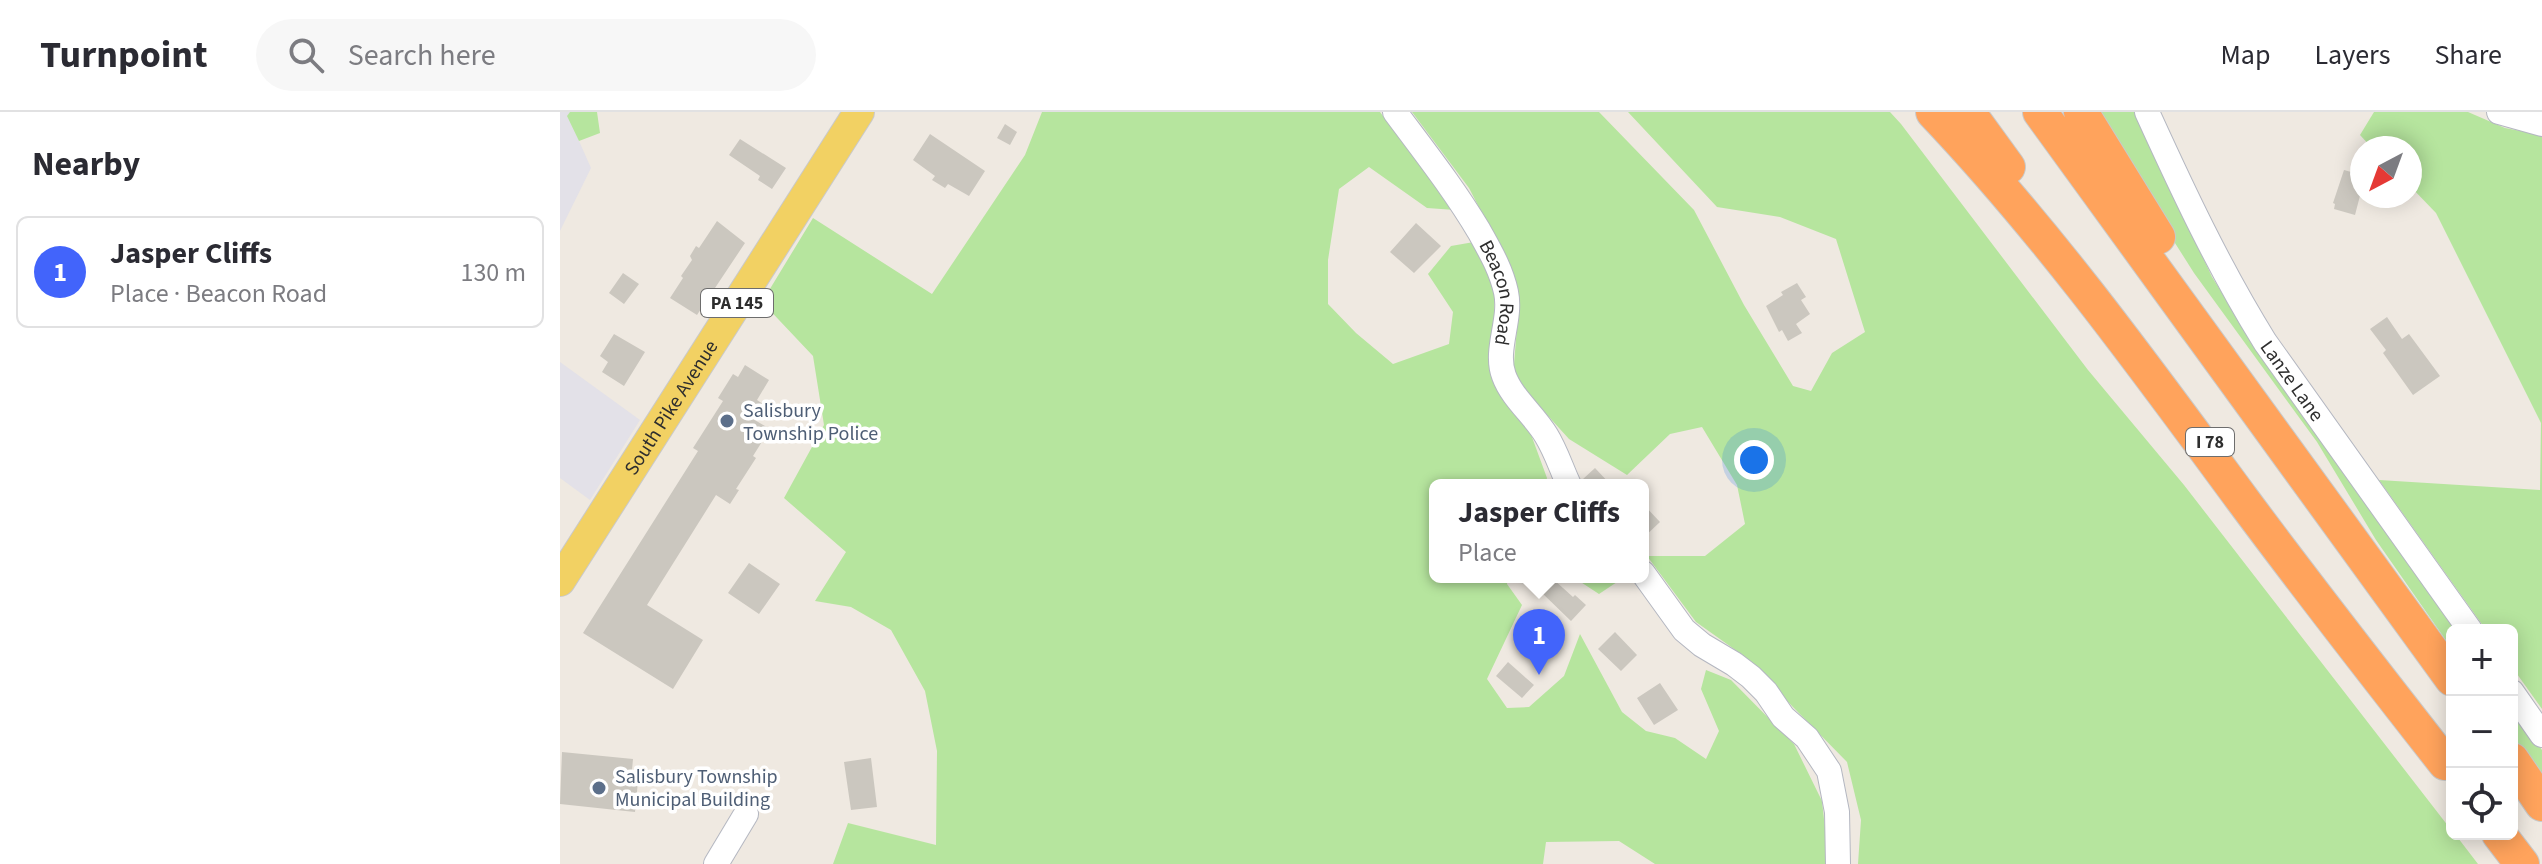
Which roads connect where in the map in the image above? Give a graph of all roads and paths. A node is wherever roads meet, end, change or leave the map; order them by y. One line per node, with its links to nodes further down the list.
1 (859, 112): 11 (main road, South Pike Avenue / PA 145)
2 (1395, 112): 10 (street, Beacon Road)
3 (1933, 112): 18 (highway)
4 (1968, 112): 19 (highway, I 78)
5 (2040, 112): 15 (highway, I 78)
6 (2081, 112): 14 (highway)
7 (2147, 112): 13 (street, Lanze Lane)
8 (2499, 112): 9 (street)
9 (2542, 124)
10 (1567, 479)
11 (560, 581)
12 (1649, 581): 23 (street)
13 (2466, 624)
14 (2446, 663)
15 (2446, 671)
16 (2515, 696): 17 (street)
17 (2542, 735)
18 (2446, 764)
19 (2446, 764)
20 (746, 814): 22 (street)
21 (2504, 840): 24 (highway)
22 (716, 864)
23 (1838, 864)
24 (2522, 864)

